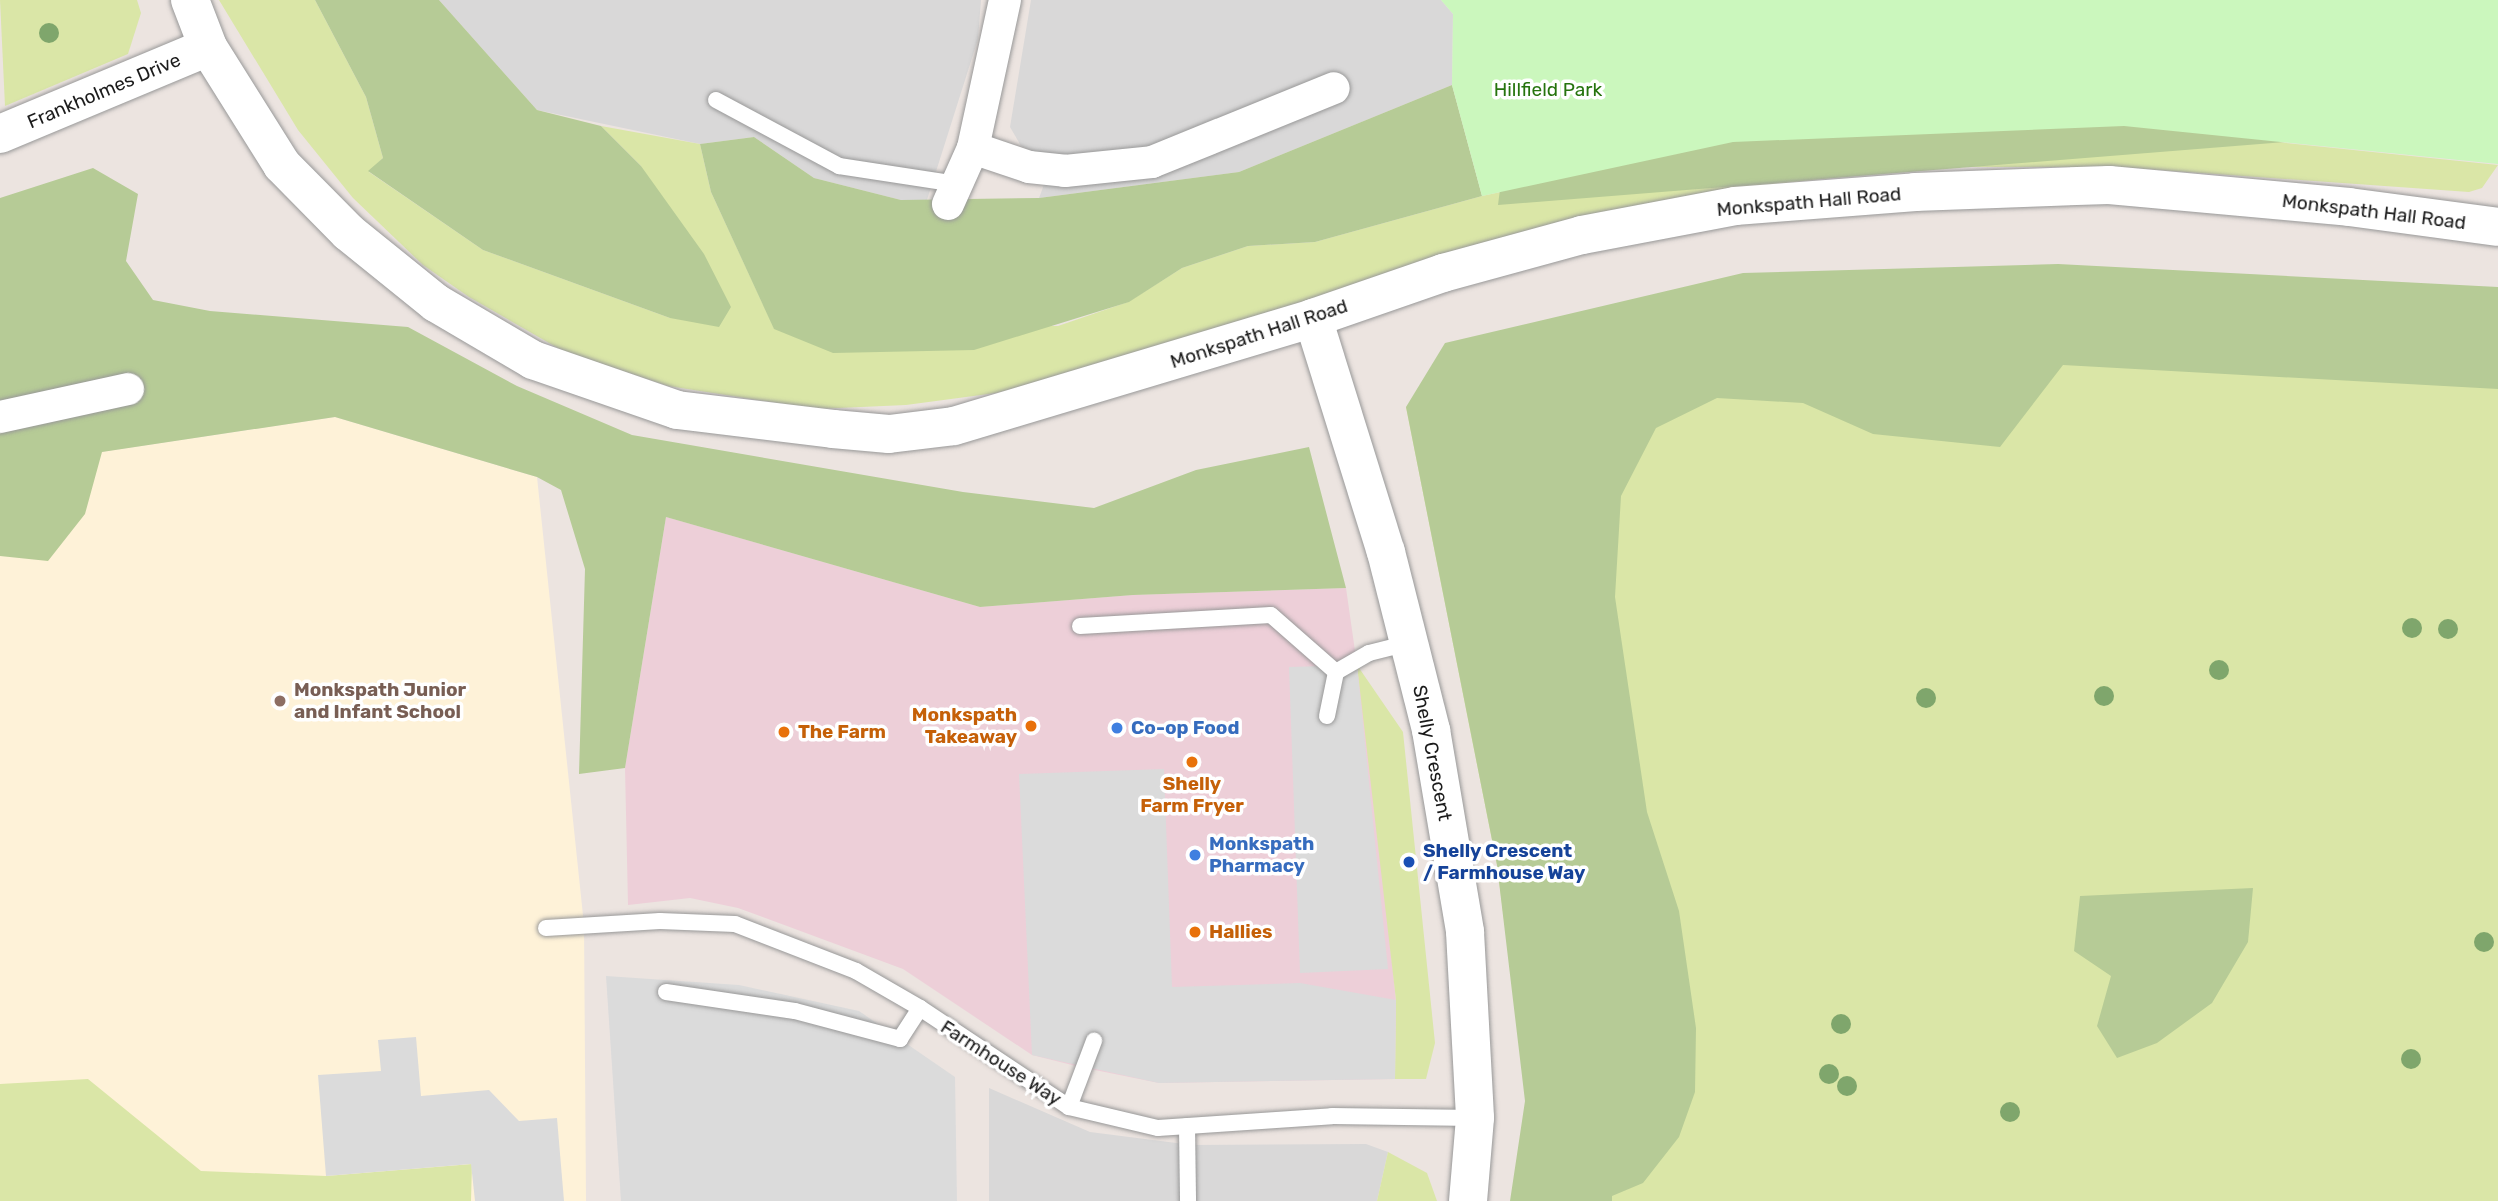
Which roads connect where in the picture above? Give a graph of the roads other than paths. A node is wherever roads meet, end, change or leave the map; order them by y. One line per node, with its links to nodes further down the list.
1 (190, 0): 3 (street, Monkspath Hall Road)
2 (1005, 0): 7 (street)
3 (208, 47): 6 (street, Frankholmes Drive); 10 (street, Monkspath Hall Road)
4 (1334, 88): 7 (street)
5 (716, 100): 8 (lane)
6 (0, 134)
7 (973, 148): 8 (street)
8 (953, 194)
9 (2498, 227): 10 (street, Monkspath Hall Road)
10 (1312, 318): 14 (street, Shelly Crescent)
11 (128, 389): 12 (street)
12 (0, 417)
13 (1080, 626): 15 (lane)
14 (1409, 643): 15 (lane); 22 (street, Shelly Crescent)
15 (1336, 672): 16 (lane)
16 (1327, 716)
17 (546, 928): 19 (lane, Farmhouse Way)
18 (666, 992): 19 (lane)
19 (920, 1008): 21 (lane, Farmhouse Way)
20 (1094, 1041): 21 (lane)
21 (1069, 1107): 23 (lane, Farmhouse Way)
22 (1475, 1118): 23 (lane, Farmhouse Way); 25 (street, Shelly Crescent)
23 (1187, 1126): 24 (lane)
24 (1188, 1201)
25 (1468, 1201)

